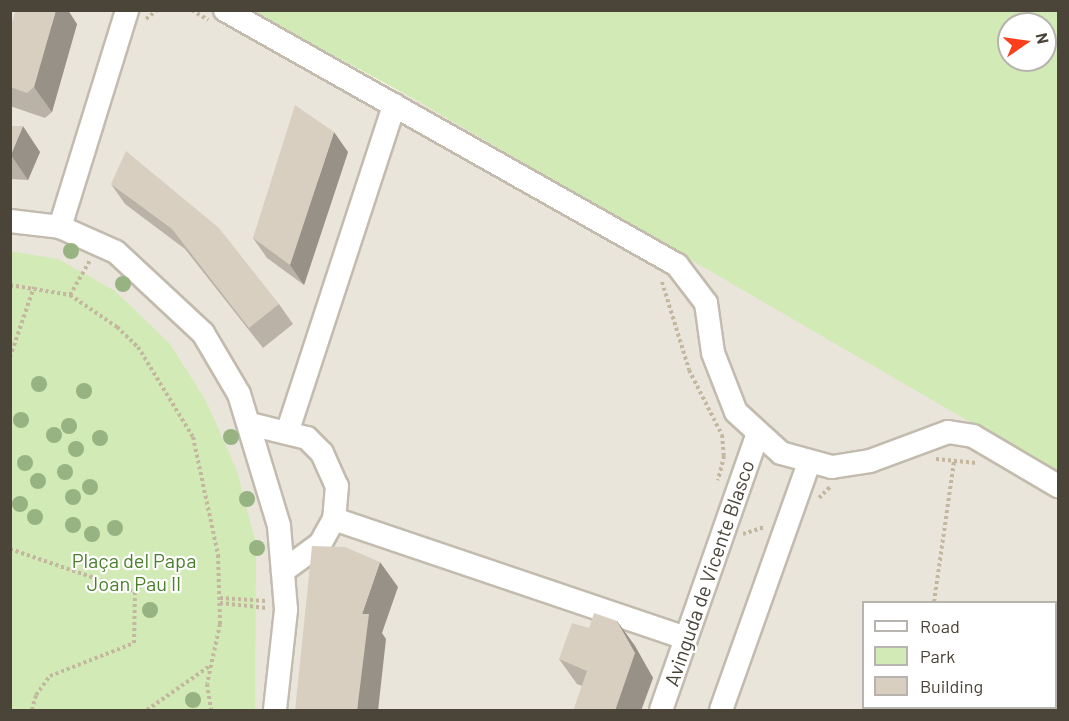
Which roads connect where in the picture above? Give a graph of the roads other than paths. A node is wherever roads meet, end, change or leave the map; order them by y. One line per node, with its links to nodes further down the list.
1 (127, 10): 5 (street)
2 (219, 16): 3 (street)
3 (394, 105): 7 (street); 8 (street)
4 (10, 221): 5 (street)
5 (60, 227): 6 (street)
6 (250, 424): 7 (street); 12 (street)
7 (288, 430): 11 (street)
8 (757, 436): 9 (street); 13 (street, Avinguda de Vicente Blasco)
9 (809, 463): 10 (street); 16 (street)
10 (1059, 486)
11 (334, 519): 12 (street); 13 (street)
12 (283, 571): 14 (street)
13 (686, 638): 15 (street, Avinguda de Vicente Blasco)
14 (275, 711)
15 (661, 711)
16 (721, 711)

